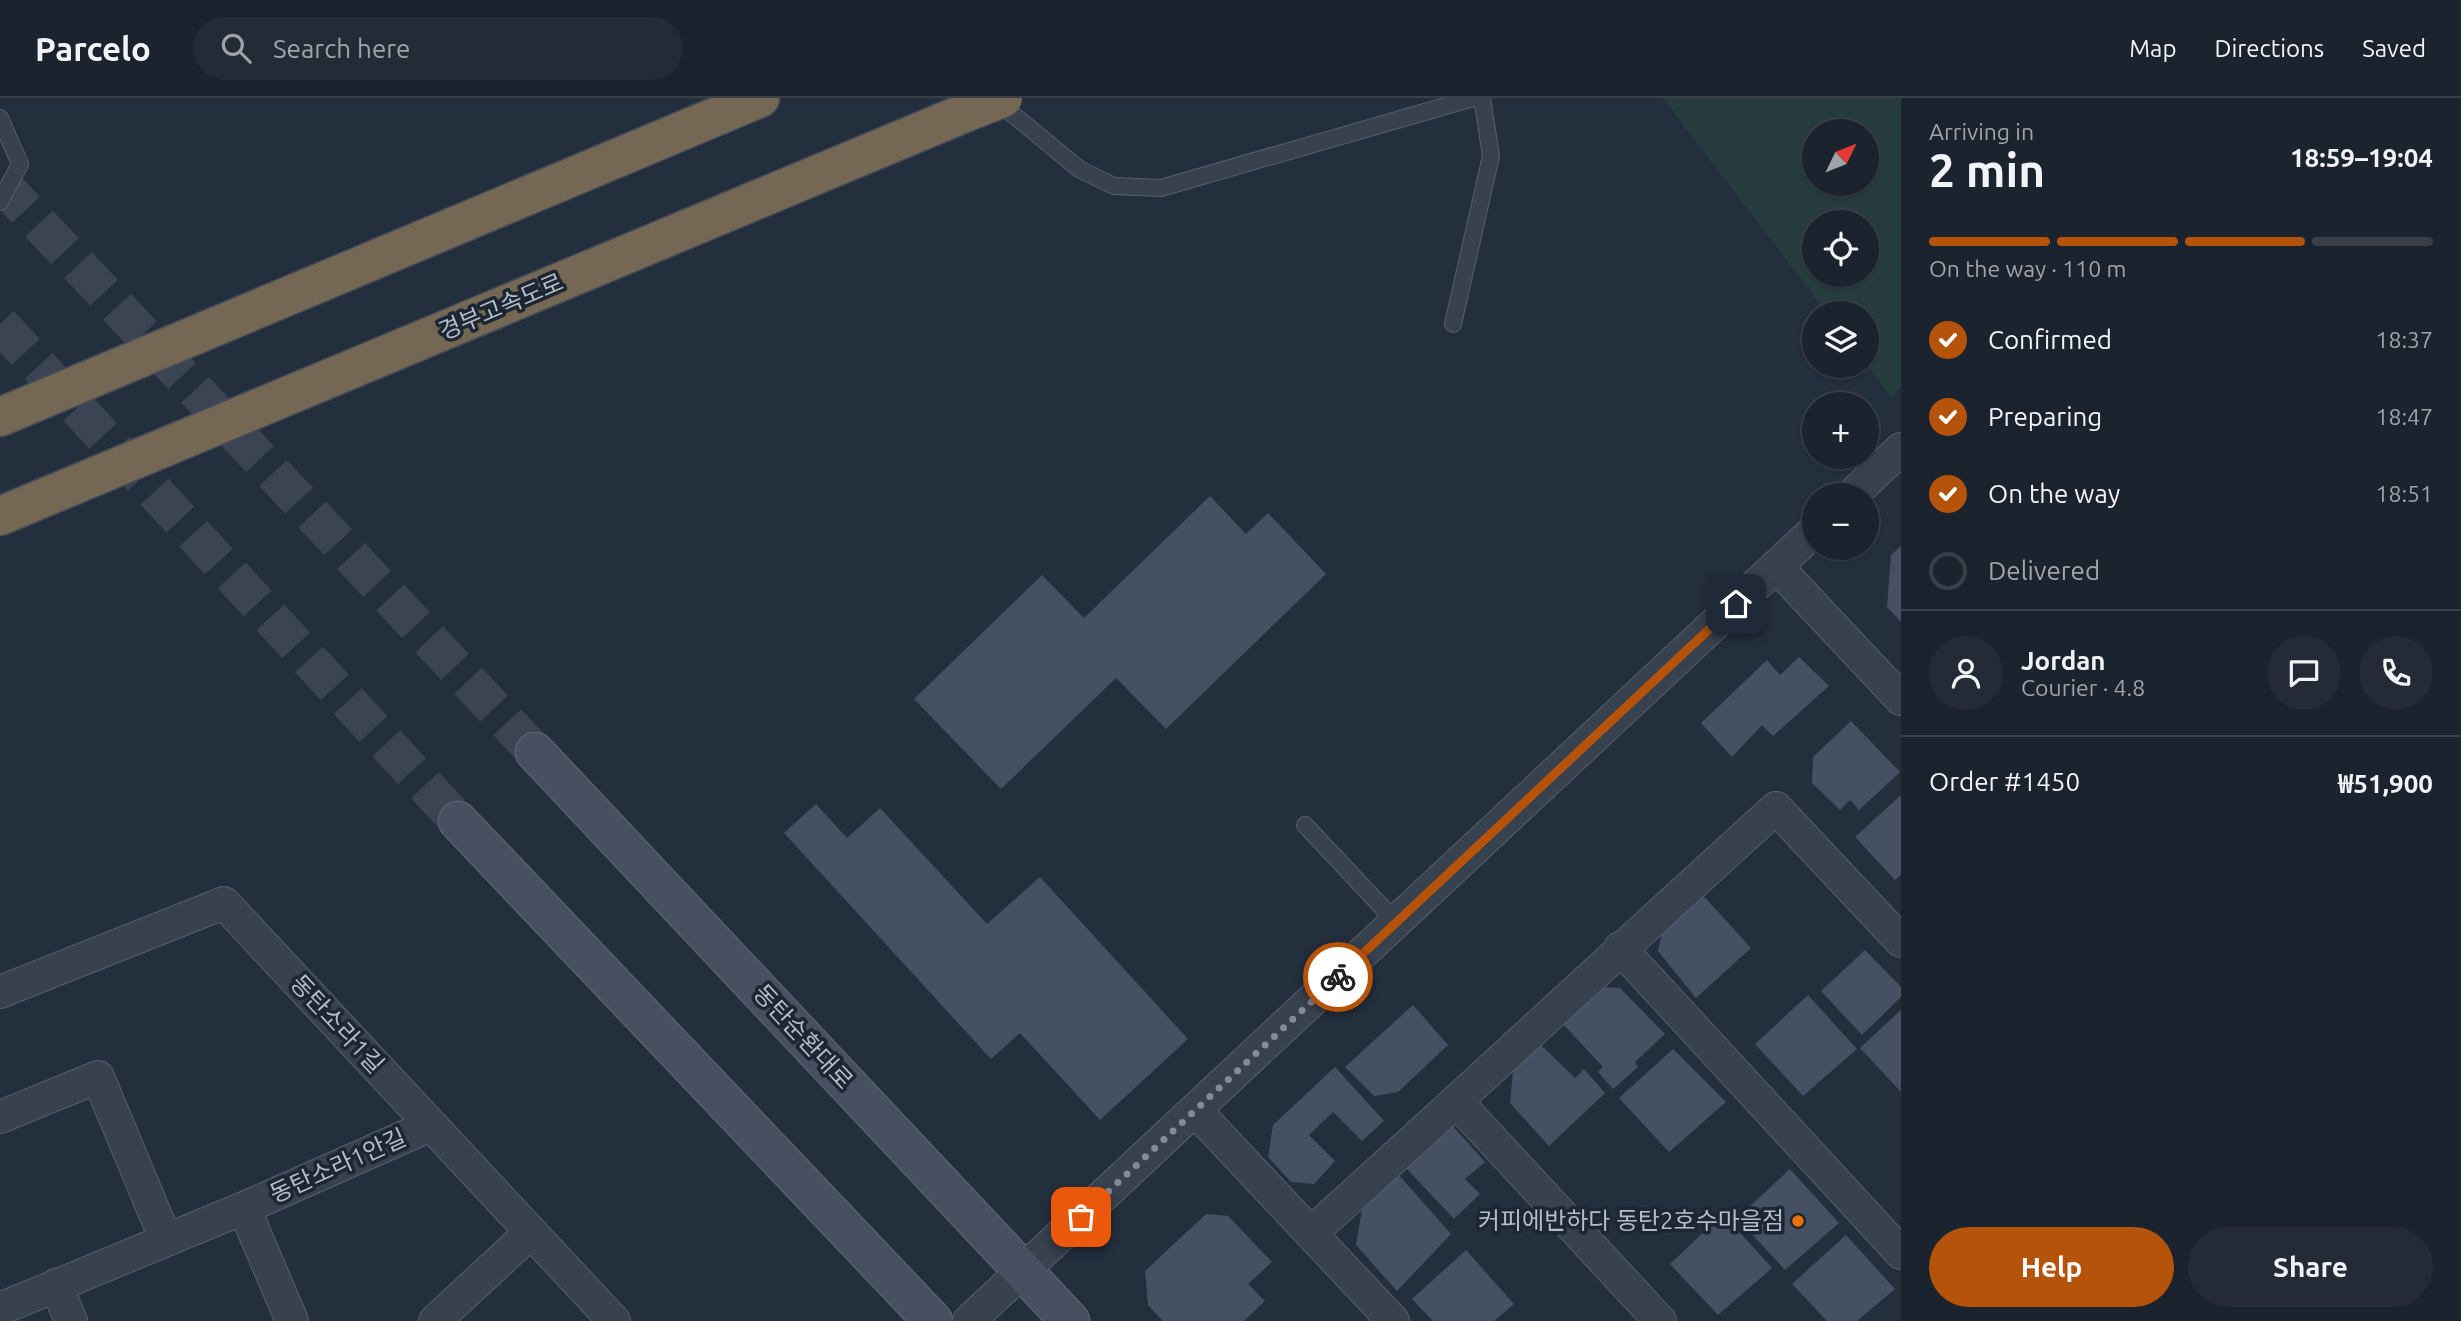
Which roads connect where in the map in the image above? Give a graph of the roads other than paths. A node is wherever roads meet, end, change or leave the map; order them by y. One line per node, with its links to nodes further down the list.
1 (760, 98): 9 (highway)
2 (1003, 98): 5 (highway, 경부고속도로, bridge)
3 (1473, 98): 5 (lane)
4 (1482, 98): 8 (lane)
5 (980, 105): 12 (highway, 경부고속도로)
6 (0, 118): 7 (lane)
7 (0, 202)
8 (1453, 324)
9 (0, 417)
10 (1901, 449): 11 (street)
11 (1865, 483)
12 (0, 516)
13 (1802, 542): 14 (street)
14 (1776, 566): 15 (street); 19 (street)
15 (1901, 698)
16 (535, 752): 32 (main road, 동탄순환대로)
17 (458, 821): 39 (main road)
18 (1305, 825): 19 (lane)
19 (1396, 922): 24 (street)
20 (1901, 941): 21 (street)
21 (1620, 948): 23 (street); 31 (street)
22 (0, 992): 26 (street, 동탄소라1길)
23 (1457, 1102): 29 (street); 43 (street)
24 (1195, 1110): 29 (street); 32 (street)
25 (0, 1117): 30 (street)
26 (431, 1125): 27 (street, 동탄소라1안길); 28 (street, 동탄소라1길)
27 (244, 1208): 30 (street, 동탄소라1안길); 36 (street, 동탄소라1안길)
28 (531, 1232): 37 (street); 38 (street, 동탄소라1길)
29 (1311, 1233): 42 (street)
30 (166, 1240): 33 (street, 동탄소라1안길)
31 (1901, 1253)
32 (1023, 1271): 40 (street); 41 (main road, 동탄순환대로)
33 (57, 1285): 34 (street, 동탄소라1안길); 35 (street)
34 (0, 1309)
35 (71, 1321)
36 (292, 1321)
37 (435, 1321)
38 (614, 1321)
39 (933, 1321)
40 (969, 1321)
41 (1070, 1321)
42 (1394, 1321)
43 (1660, 1321)

